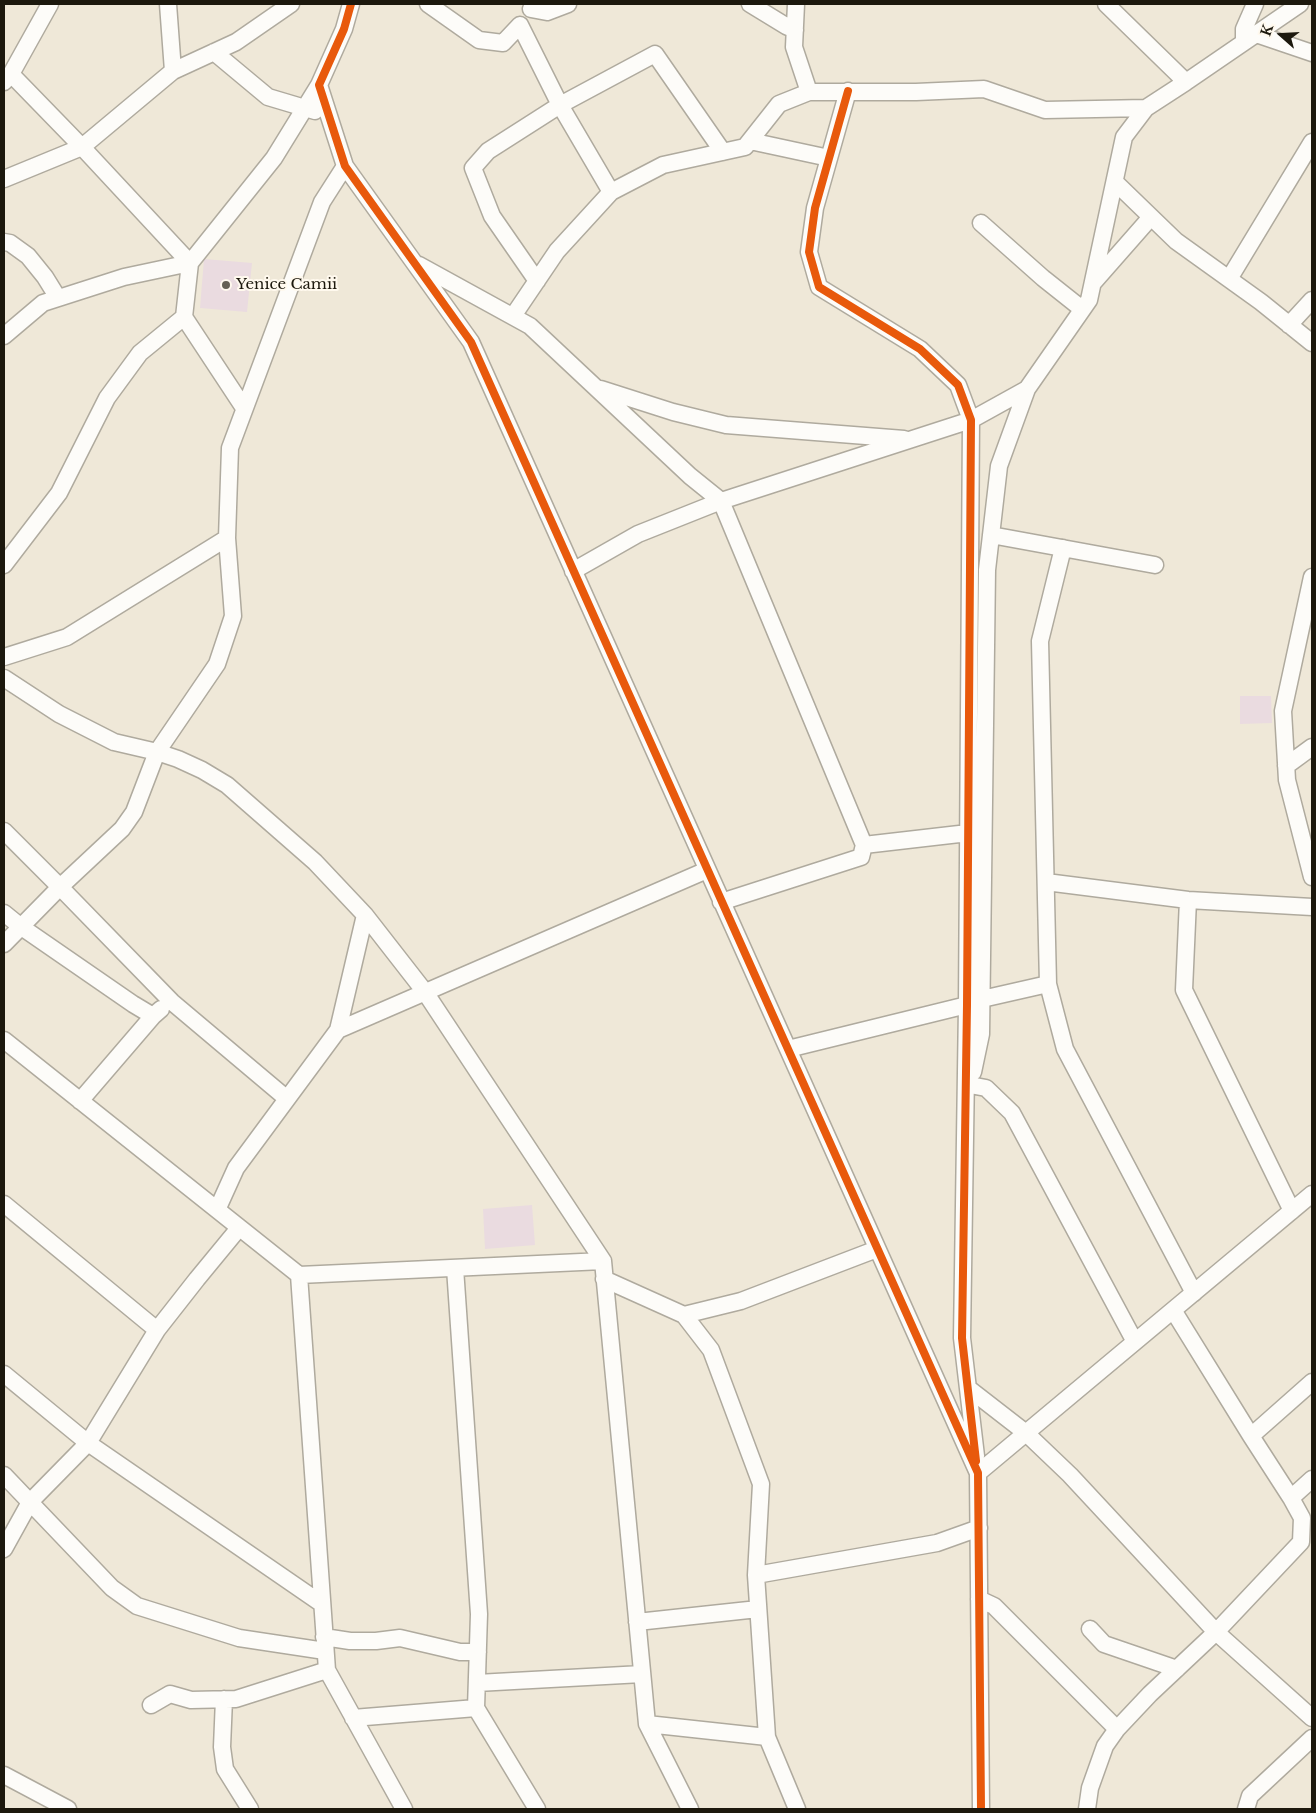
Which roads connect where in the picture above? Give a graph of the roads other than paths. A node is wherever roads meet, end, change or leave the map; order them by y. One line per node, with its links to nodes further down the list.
1 (50, 4): 19 (street)
2 (168, 4): 18 (street)
3 (292, 4): 16 (street)
4 (351, 4): 21 (street)
5 (428, 4): 13 (street)
6 (568, 4): 12 (street)
7 (750, 4): 14 (street)
8 (796, 4): 14 (street)
9 (1106, 4): 20 (street)
10 (1255, 4): 15 (street)
11 (1300, 4): 15 (street)
12 (532, 6): 13 (street)
13 (520, 25): 24 (street)
14 (795, 30): 23 (street)
15 (1250, 38): 17 (street); 20 (street)
16 (214, 52): 18 (street); 26 (street)
17 (1312, 53)
18 (173, 71): 30 (street)
19 (7, 78): 30 (street)
20 (1186, 82): 25 (street)
21 (319, 85): 26 (street); 27 (street)
22 (848, 91): 23 (street); 25 (street); 32 (street)
23 (809, 92): 28 (street)
24 (560, 105): 31 (street); 36 (street); 43 (street)
25 (1146, 108): 35 (street)
26 (306, 109): 27 (street); 41 (street)
27 (329, 115): 33 (street)
28 (750, 141): 31 (street); 32 (street)
29 (1312, 142): 42 (street)
30 (82, 147): 34 (street); 41 (street)
31 (723, 152): 36 (street)
32 (829, 158): 56 (street)
33 (345, 166): 40 (street); 55 (street)
34 (4, 179)
35 (1115, 182): 37 (street); 44 (street)
36 (611, 192): 43 (street)
37 (1151, 217): 42 (street); 44 (street)
38 (981, 223): 47 (street)
39 (4, 242): 45 (street)
40 (414, 262): 49 (street); 64 (street)
41 (190, 263): 45 (street); 48 (street)
42 (1229, 279): 50 (street)
43 (537, 281): 49 (street)
44 (1092, 284): 47 (street)
45 (58, 298): 51 (street)
46 (1312, 300): 50 (street)
47 (1082, 309): 54 (street)
48 (184, 316): 55 (street); 62 (street)
49 (513, 316): 53 (street)
50 (1289, 325): 52 (street)
51 (4, 336)
52 (1312, 344)
53 (597, 388): 57 (street); 58 (street)
54 (1027, 389): 56 (street); 59 (street)
55 (244, 408): 60 (street)
56 (972, 420): 57 (street); 73 (street)
57 (911, 440): 58 (street)
58 (721, 501): 64 (street); 74 (street)
59 (991, 535): 61 (street); 89 (street)
60 (227, 538): 66 (street); 69 (street)
61 (1063, 548): 63 (street); 77 (street)
62 (4, 565)
63 (1155, 565)
64 (573, 571): 75 (street)
65 (1312, 577): 70 (street)
66 (4, 657)
67 (4, 678): 69 (street)
68 (1312, 747): 70 (street)
69 (157, 752): 78 (street); 83 (street)
70 (1286, 766): 72 (street)
71 (4, 831): 78 (street)
72 (1307, 831): 76 (street)
73 (968, 833): 74 (street); 89 (street)
74 (864, 845): 80 (street)
75 (707, 870): 80 (street); 87 (street)
76 (1312, 877)
77 (1046, 882): 79 (street); 86 (street)
78 (60, 887): 84 (street); 88 (street)
79 (1188, 900): 81 (street); 101 (street)
80 (721, 902): 93 (street)
81 (1312, 907)
82 (4, 912): 84 (street)
83 (365, 916): 87 (street); 91 (street)
84 (20, 926): 85 (street); 90 (street)
85 (4, 944)
86 (1048, 984): 89 (street); 108 (street)
87 (426, 992): 91 (street); 104 (street)
88 (172, 1002): 90 (street); 95 (street)
89 (974, 1002): 93 (street); 94 (street); 97 (street)
90 (152, 1016): 96 (street)
91 (338, 1030): 95 (street)
92 (4, 1040): 96 (street)
93 (788, 1050): 103 (street)
94 (970, 1085): 97 (street); 112 (street)
95 (286, 1098): 100 (street)
96 (80, 1100): 100 (street)
97 (965, 1108): 115 (street)
98 (1312, 1194): 101 (street)
99 (4, 1204): 111 (street)
100 (217, 1210): 102 (street)
101 (1292, 1211): 108 (street)
102 (239, 1228): 106 (street); 111 (street)
103 (877, 1249): 110 (street); 119 (street)
104 (603, 1260): 105 (street); 107 (street)
105 (455, 1268): 106 (street); 135 (street)
106 (299, 1275): 129 (street)
107 (604, 1279): 110 (street); 131 (street)
108 (1194, 1293): 109 (street)
109 (1173, 1310): 112 (street); 117 (street)
110 (684, 1315): 127 (street)
111 (157, 1330): 118 (street)
112 (1135, 1342): 116 (street)
113 (4, 1374): 118 (street)
114 (1312, 1382): 117 (street)
115 (968, 1388): 116 (street); 119 (street)
116 (1026, 1433): 119 (street); 133 (street)
117 (1251, 1436): 122 (street)
118 (88, 1442): 123 (street); 129 (street)
119 (978, 1473): 125 (street)
120 (4, 1475): 123 (street)
121 (1312, 1479): 122 (street)
122 (1291, 1498): 124 (street)
123 (30, 1502): 126 (street); 134 (street)
124 (1307, 1518): 133 (street)
125 (979, 1528): 127 (street); 128 (street)
126 (4, 1549)
127 (756, 1576): 130 (street)
128 (980, 1599): 146 (street); 156 (street)
129 (322, 1604): 134 (street)
130 (758, 1609): 131 (street); 147 (street)
131 (637, 1622): 138 (street)
132 (1090, 1629): 136 (street)
133 (1216, 1632): 136 (street); 144 (street)
134 (325, 1644): 135 (street); 137 (street)
135 (478, 1652): 139 (street)
136 (1177, 1669): 146 (street)
137 (327, 1670): 140 (street); 143 (street)
138 (642, 1674): 139 (street); 145 (street)
139 (477, 1683): 142 (street)
140 (224, 1700): 141 (street); 151 (street)
141 (151, 1705)
142 (476, 1708): 143 (street); 153 (street)
143 (353, 1718): 152 (street)
144 (1312, 1718)
145 (647, 1724): 147 (street); 154 (street)
146 (1117, 1729): 157 (street)
147 (767, 1738): 155 (street)
148 (1312, 1738): 158 (street)
149 (4, 1776): 150 (street)
150 (68, 1809)
151 (250, 1809)
152 (404, 1809)
153 (537, 1809)
154 (690, 1809)
155 (797, 1809)
156 (981, 1809)
157 (1087, 1809)
158 (1246, 1809)

